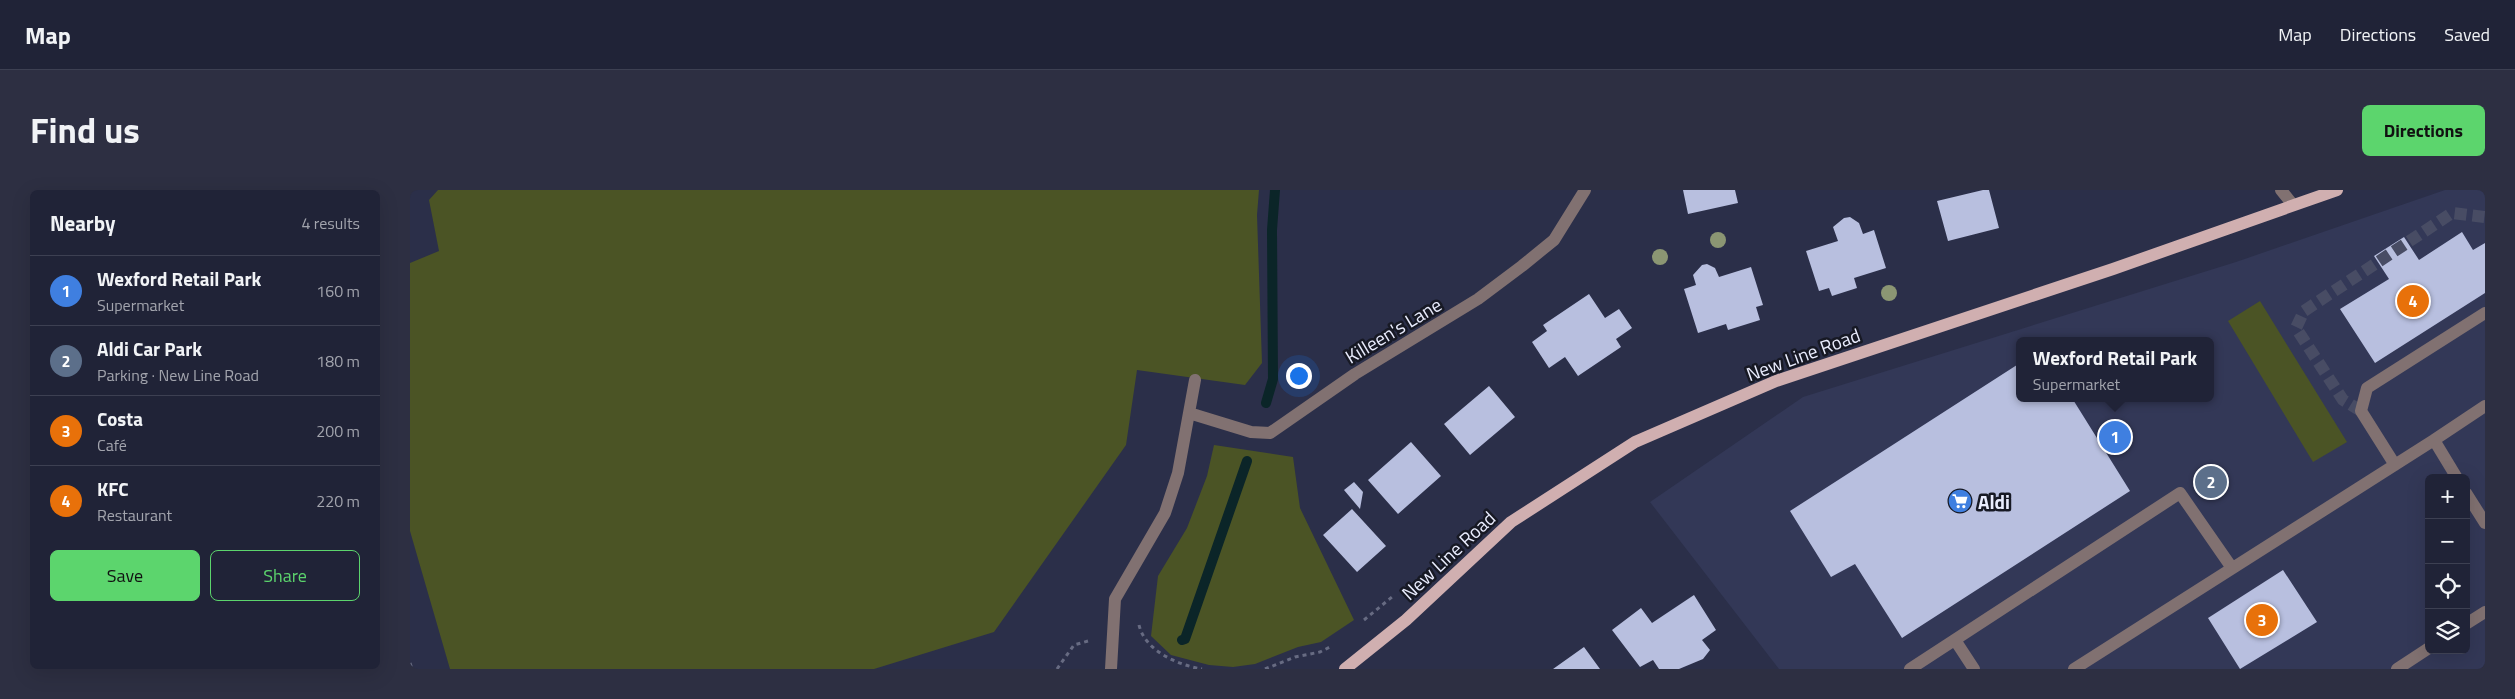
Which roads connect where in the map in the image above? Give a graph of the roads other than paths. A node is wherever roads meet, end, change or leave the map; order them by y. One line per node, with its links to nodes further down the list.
1 (1585, 190): 8 (street, Killeen's Lane)
2 (2281, 190): 4 (street)
3 (2337, 190): 4 (main road, New Line Road)
4 (2293, 206): 20 (main road, New Line Road)
5 (2485, 313): 10 (street)
6 (1195, 380): 8 (street)
7 (2485, 406): 9 (street)
8 (1189, 413): 19 (street)
9 (2434, 440): 10 (street); 11 (street)
10 (2396, 465): 14 (street)
11 (2455, 474)
12 (2470, 499): 13 (street)
13 (2485, 523)
14 (2232, 568): 17 (street); 23 (street)
15 (2485, 612): 16 (street)
16 (2470, 621)
17 (1955, 640): 21 (street); 22 (street)
18 (2425, 651): 24 (street)
19 (1111, 669)
20 (1345, 669)
21 (1910, 669)
22 (1974, 669)
23 (2074, 669)
24 (2397, 669)

